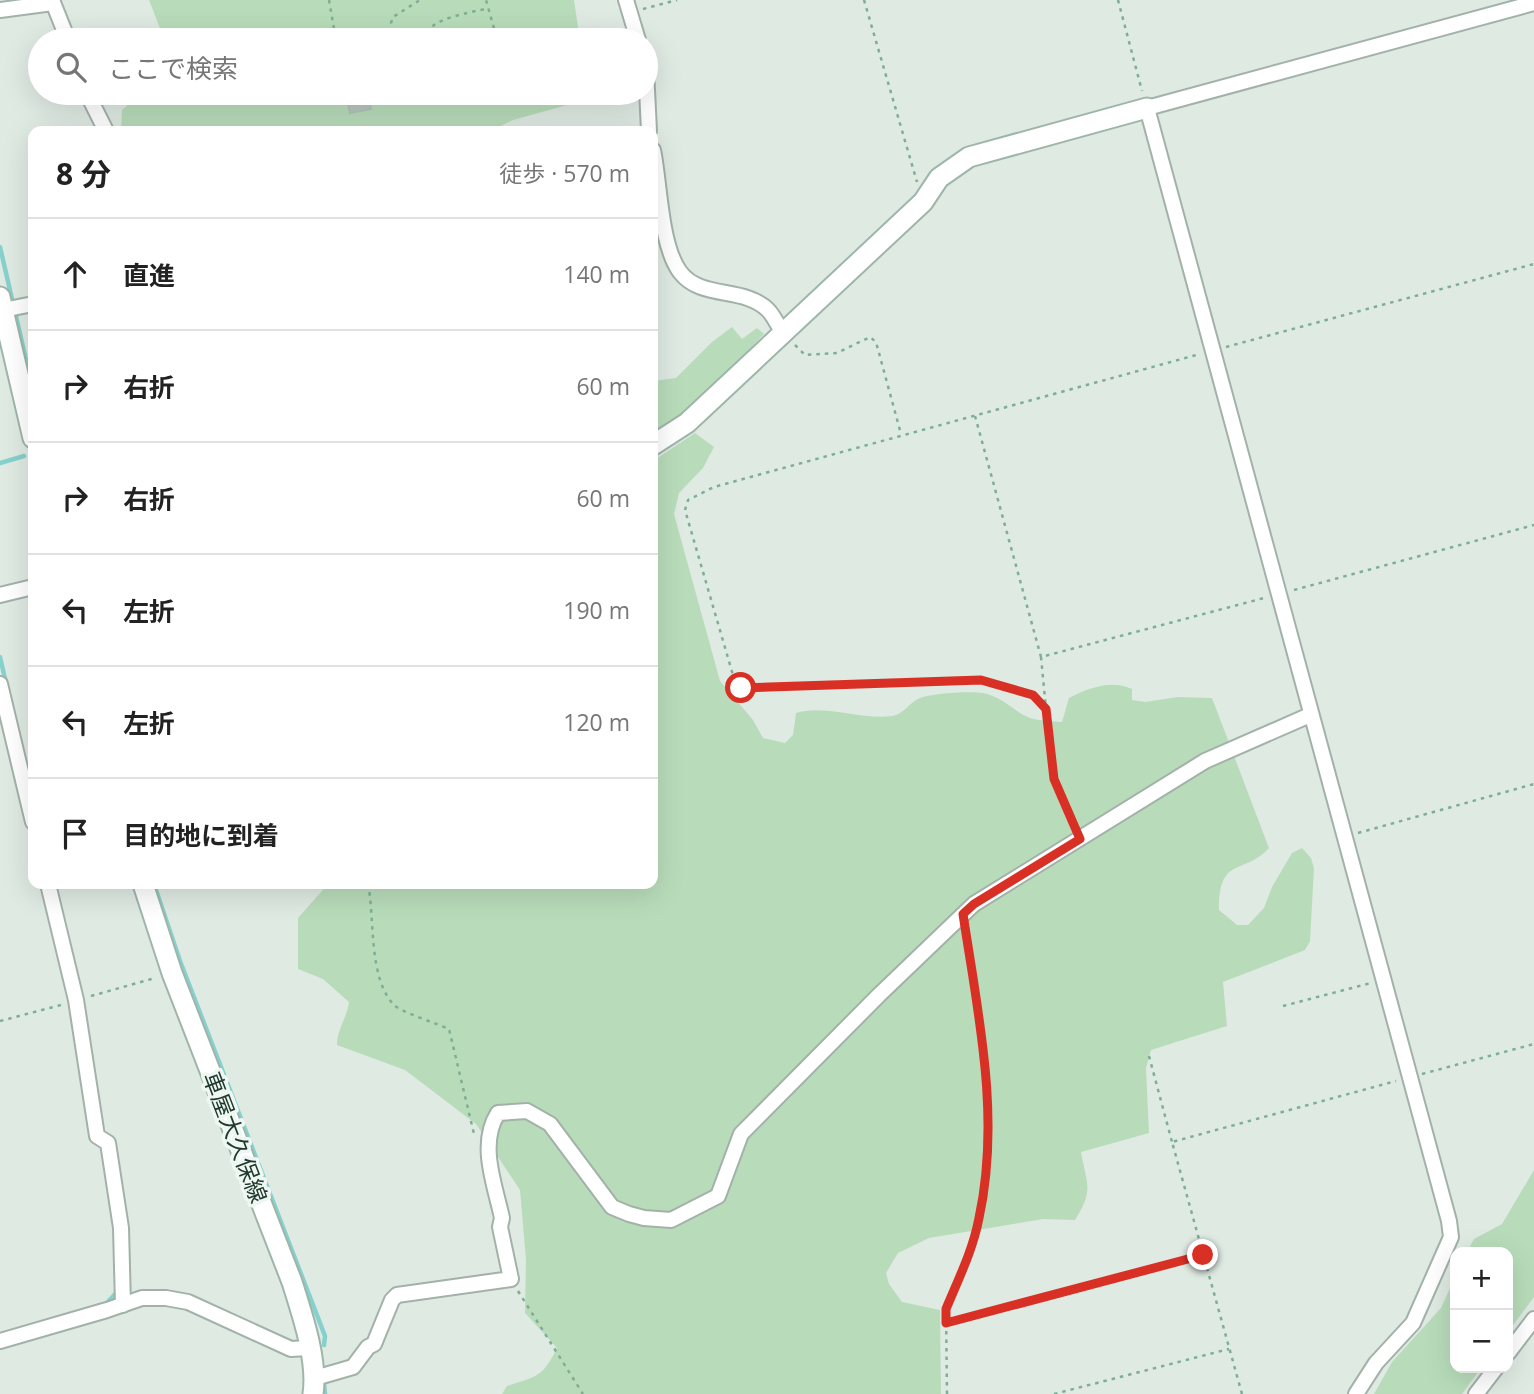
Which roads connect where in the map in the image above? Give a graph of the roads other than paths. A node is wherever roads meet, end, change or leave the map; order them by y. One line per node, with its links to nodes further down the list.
1 (52, 1): 4 (street); 5 (street)
2 (1534, 3): 9 (street)
3 (628, 5): 6 (street)
4 (0, 10)
5 (63, 28)
6 (635, 28)
7 (93, 105): 10 (street)
8 (647, 105): 11 (street)
9 (1147, 108): 14 (main road); 20 (street)
10 (104, 126)
11 (648, 126)
12 (658, 183): 14 (street)
13 (13, 305): 15 (main road)
14 (783, 333): 16 (main road)
15 (28, 405)
16 (658, 442)
17 (28, 588): 18 (street)
18 (0, 595)
19 (0, 684): 21 (street)
20 (1310, 715): 30 (street); 31 (street)
21 (28, 801)
22 (49, 889): 24 (street)
23 (145, 889): 28 (main road, 車屋大久保線)
24 (123, 1305): 26 (street); 28 (street)
25 (1534, 1319): 27 (street)
26 (0, 1341)
27 (1513, 1346)
28 (308, 1348): 30 (main road, 車屋大久保線)
29 (1492, 1373): 32 (street)
30 (314, 1386)
31 (1356, 1394)
32 (1476, 1394)

